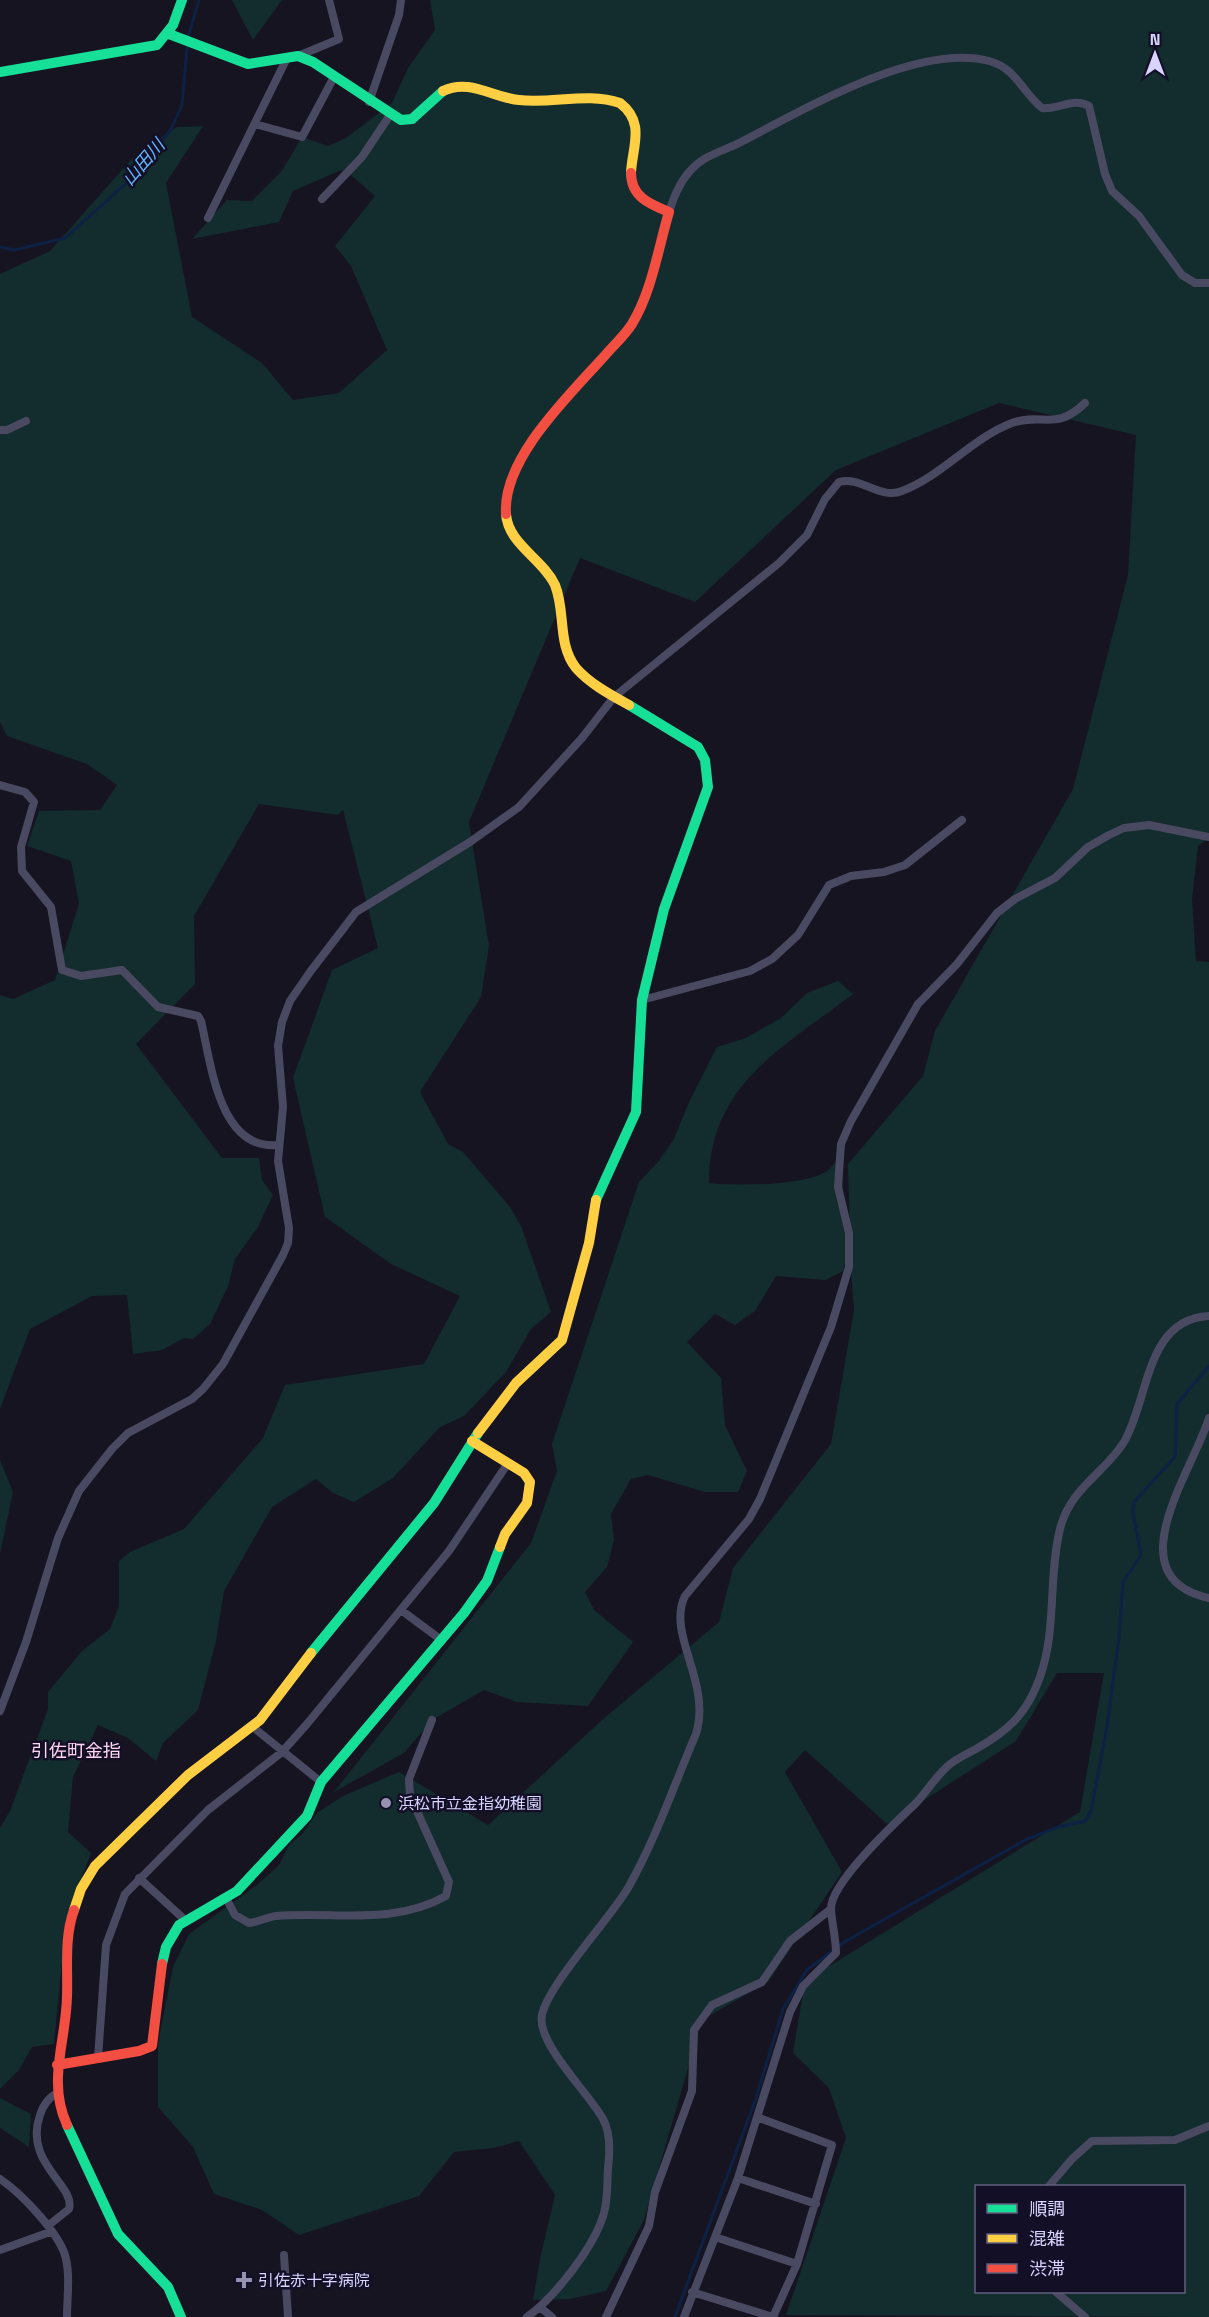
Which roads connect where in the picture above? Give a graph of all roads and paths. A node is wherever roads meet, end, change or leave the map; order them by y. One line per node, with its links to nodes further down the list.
1 (329, 0): 5 (street)
2 (401, 0): 8 (street)
3 (180, 3): 4 (street)
4 (172, 35): 5 (street); 6 (street)
5 (293, 57): 7 (street); 10 (street)
6 (0, 72)
7 (334, 77): 8 (street); 10 (street)
8 (369, 102): 9 (street)
9 (390, 115): 11 (street); 12 (street)
10 (255, 124): 13 (street)
11 (322, 199)
12 (669, 212): 14 (street); 18 (street)
13 (208, 218)
14 (1209, 283)
15 (1085, 403): 18 (street)
16 (26, 421): 17 (street)
17 (0, 430)
18 (614, 697): 22 (street); 23 (street)
19 (0, 786): 23 (street)
20 (962, 820): 22 (street)
21 (1209, 837): 56 (street)
22 (642, 1000): 26 (street)
23 (278, 1145): 31 (street)
24 (1209, 1316): 38 (street)
25 (1209, 1418): 28 (street)
26 (472, 1441): 27 (street); 33 (street)
27 (508, 1463): 29 (street); 30 (street)
28 (1209, 1598)
29 (401, 1610): 30 (street); 34 (street)
30 (440, 1639): 35 (street)
31 (0, 1711)
32 (432, 1720): 37 (street)
33 (253, 1727): 34 (street); 41 (street)
34 (282, 1752): 35 (street); 36 (street)
35 (321, 1782): 37 (street)
36 (139, 1878): 39 (street); 40 (street)
37 (226, 1898): 39 (street)
38 (831, 1909): 43 (street); 63 (street)
39 (184, 1920): 40 (street)
40 (98, 2058): 41 (street)
41 (57, 2065): 42 (street)
42 (57, 2094): 49 (street); 59 (street)
43 (759, 2118): 45 (street); 48 (street)
44 (1209, 2126): 47 (street)
45 (738, 2178): 48 (street); 50 (street)
46 (0, 2179): 49 (street)
47 (1051, 2185)
48 (816, 2204): 53 (street)
49 (50, 2232): 51 (street); 58 (street)
50 (715, 2237): 53 (street); 54 (street)
51 (0, 2250)
52 (284, 2255): 60 (street)
53 (797, 2264): 65 (street)
54 (692, 2292): 57 (street); 64 (street)
55 (1057, 2293): 66 (street)
56 (541, 2307): 61 (street); 62 (street)
57 (758, 2315): 65 (street)
58 (67, 2317)
59 (181, 2317)
60 (288, 2317)
61 (527, 2317)
62 (552, 2317)
63 (606, 2317)
64 (684, 2317)
65 (773, 2317)
66 (1085, 2317)

